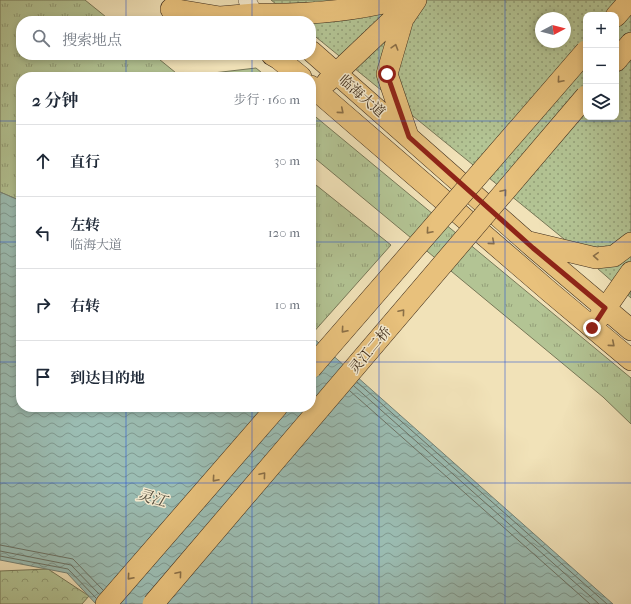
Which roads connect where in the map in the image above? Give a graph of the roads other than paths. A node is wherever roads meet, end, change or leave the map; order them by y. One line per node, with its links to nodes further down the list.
1 (394, 0): 8 (main road)
2 (415, 0): 17 (main road); 21 (main road, one-way to 2)
3 (623, 0): 6 (main road)
4 (630, 0): 7 (main road)
5 (173, 10): 9 (main road)
6 (617, 12)
7 (619, 12)
8 (257, 14): 10 (main road)
9 (213, 16)
10 (232, 16)
11 (631, 44): 14 (main road)
12 (583, 54): 29 (main road, one-way to 29, bridge)
13 (316, 55): 17 (main road, 临海大道)
14 (619, 58)
15 (281, 60): 16 (main road)
16 (295, 72)
17 (337, 74): 18 (main road); 21 (main road, 临海大道)
18 (316, 87)
19 (316, 90): 26 (main road, 临海大道, one-way to 26)
20 (583, 100): 32 (main road, 灵江二桥, one-way to 20, bridge)
21 (409, 137): 22 (main road, 临海大道)
22 (526, 241): 23 (main road, one-way to 22); 25 (main road, 临海大道)
23 (631, 243)
24 (631, 272): 25 (main road)
25 (605, 308): 26 (main road); 27 (main road, 临海大道)
26 (592, 328): 28 (main road, 临海大道, one-way to 28)
27 (631, 330)
28 (631, 360)
29 (316, 362)
30 (273, 412): 31 (main road, one-way to 31)
31 (106, 604)
32 (153, 604)

